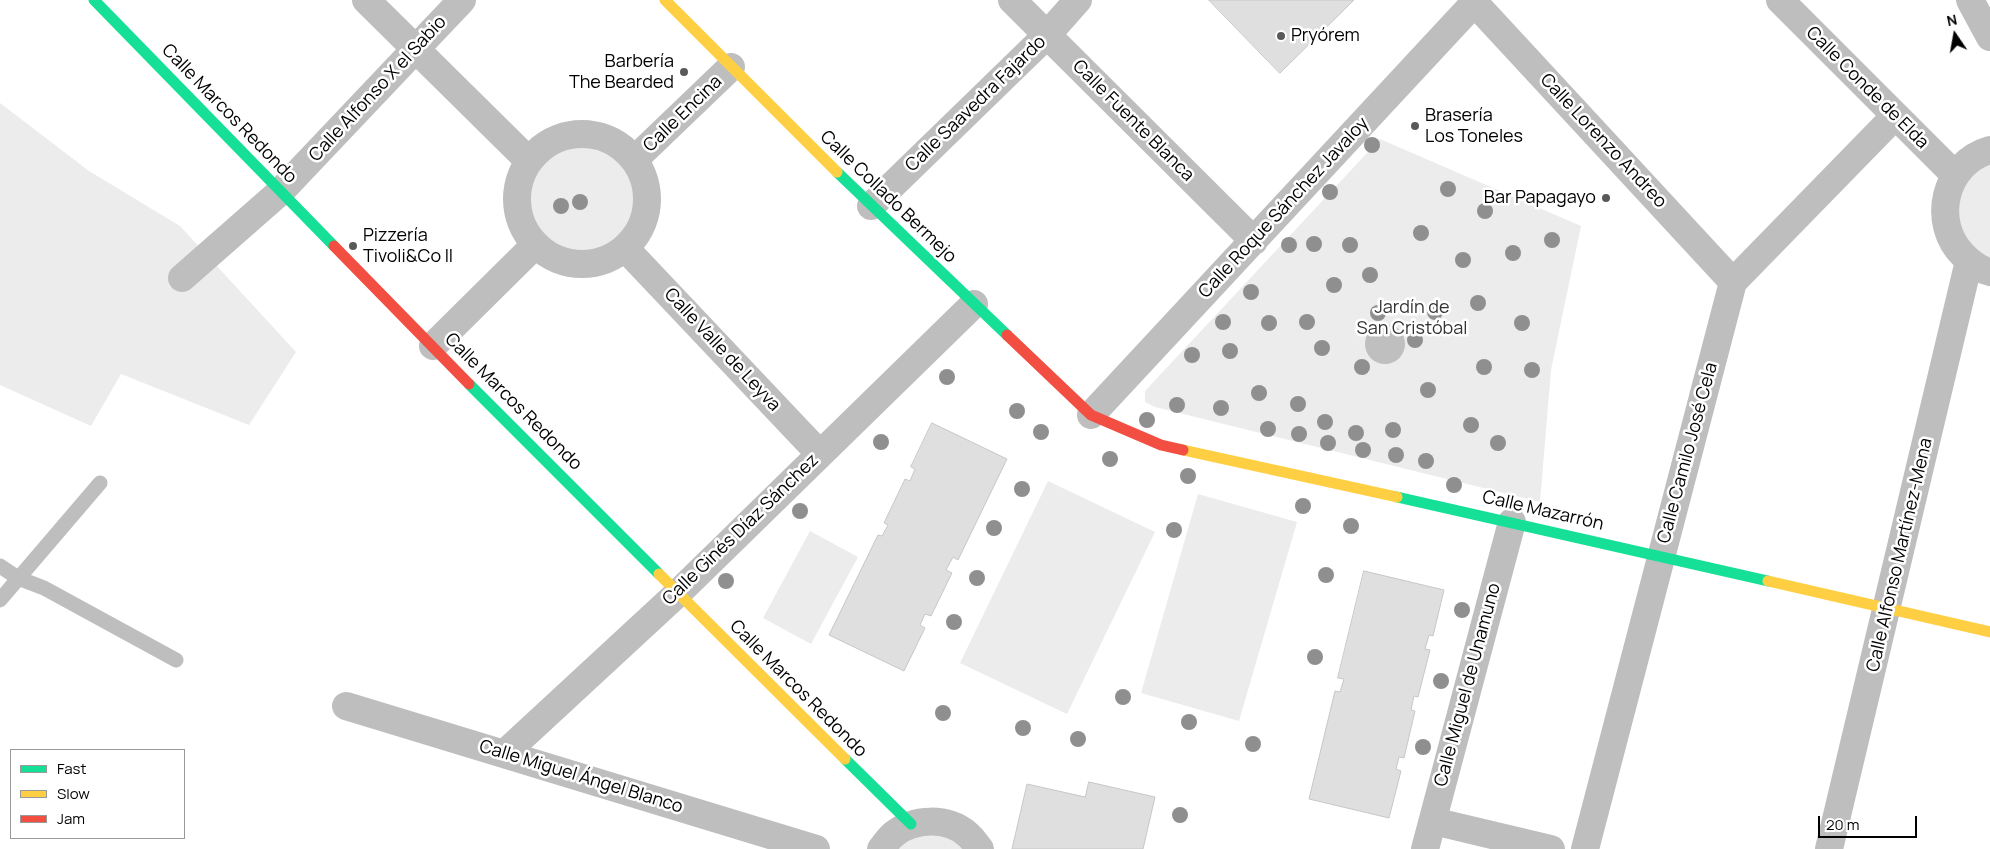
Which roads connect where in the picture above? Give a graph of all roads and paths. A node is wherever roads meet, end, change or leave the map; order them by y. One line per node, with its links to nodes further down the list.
1 (94, 0): 19 (street, Calle Marcos Redondo)
2 (366, 0): 12 (street)
3 (462, 0): 12 (street, Calle Alfonso X el Sabio)
4 (665, 0): 13 (street, Calle Collado Bermejo)
5 (1012, 0): 10 (street, Calle Fuente Blanca)
6 (1078, 0): 10 (street, Calle Saavedra Fajardo)
7 (1780, 0): 14 (street, Calle Conde de Elda)
8 (1970, 0): 11 (street)
9 (1474, 1): 21 (street, Calle Roque Sánchez Javaloy); 26 (street, Calle Lorenzo Andreo)
10 (1048, 35): 20 (street, Calle Saavedra Fajardo); 21 (street, Calle Fuente Blanca)
11 (1990, 37)
12 (415, 49): 17 (street); 19 (street, Calle Alfonso X el Sabio)
13 (730, 67): 16 (street, Calle Encina); 20 (street, Calle Collado Bermejo)
14 (1895, 116): 18 (street, Calle Conde de Elda); 26 (street, Calle Camilo José Cela)
15 (1990, 150): 18 (street)
16 (634, 160): 17 (street); 23 (street)
17 (529, 161): 22 (street)
18 (1955, 175): 24 (street)
19 (280, 192): 25 (street, Calle Alfonso X el Sabio); 28 (street, Calle Marcos Redondo)
20 (871, 206): 27 (street, Calle Collado Bermejo)
21 (1254, 241): 29 (street, Calle Roque Sánchez Javaloy)
22 (535, 244): 23 (street); 28 (street)
23 (625, 248): 30 (street, Calle Valle de Leyva)
24 (1980, 267): 38 (street, Calle Alfonso Martínez-Mena)
25 (182, 278)
26 (1733, 282): 33 (street, Calle Camilo José Cela)
27 (974, 304): 29 (street, Calle Collado Bermejo); 30 (street, Calle Ginés Díaz Sánchez)
28 (433, 346): 36 (street, Calle Marcos Redondo)
29 (1091, 416): 32 (street, Calle Mazarrón)
30 (819, 453): 36 (street, Calle Ginés Díaz Sánchez)
31 (100, 483): 35 (lane)
32 (1512, 522): 33 (street, Calle Mazarrón); 43 (street, Calle Miguel de Unamuno)
33 (1660, 556): 38 (street, Calle Mazarrón); 50 (street, Calle Camilo José Cela)
34 (0, 566): 35 (lane)
35 (18, 578): 37 (lane); 40 (lane)
36 (677, 594): 42 (street, Calle Ginés Díaz Sánchez); 44 (street, Calle Marcos Redondo)
37 (0, 600)
38 (1887, 608): 39 (street, Calle Mazarrón); 51 (street, Calle Alfonso Martínez-Mena)
39 (1990, 632)
40 (176, 660)
41 (346, 706): 42 (street, Calle Miguel Ángel Blanco)
42 (505, 753): 45 (street, Calle Miguel Ángel Blanco)
43 (1433, 821): 48 (street, Calle Miguel de Unamuno); 49 (street)
44 (911, 824): 46 (street); 47 (street)
45 (816, 849)
46 (881, 849)
47 (980, 849)
48 (1425, 849)
49 (1552, 849)
50 (1585, 849)
51 (1829, 849)

